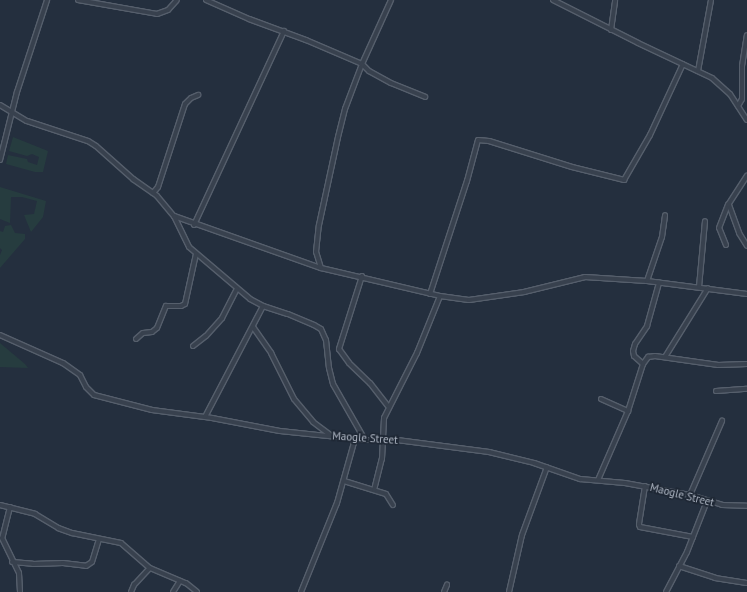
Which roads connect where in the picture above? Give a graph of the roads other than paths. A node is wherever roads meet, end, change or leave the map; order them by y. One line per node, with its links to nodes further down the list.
1 (47, 0): 20 (street)
2 (78, 0): 9 (street)
3 (178, 0): 9 (street)
4 (206, 0): 11 (street)
5 (391, 0): 13 (street)
6 (553, 0): 10 (street)
7 (615, 0): 10 (street)
8 (711, 0): 15 (street)
9 (87, 1)
10 (611, 30): 14 (street)
11 (284, 31): 13 (street); 29 (street)
12 (747, 36): 19 (street)
13 (362, 64): 17 (street); 33 (street)
14 (683, 64): 15 (street); 40 (street)
15 (698, 71): 19 (street)
16 (198, 95): 24 (street)
17 (425, 97)
18 (0, 105): 20 (street)
19 (738, 106): 21 (street)
20 (12, 112): 22 (street); 24 (street)
21 (747, 120)
22 (0, 160)
23 (747, 176): 25 (street)
24 (153, 193): 27 (street)
25 (728, 205): 30 (street); 31 (street)
26 (666, 215): 35 (street)
27 (174, 216): 29 (street); 32 (street)
28 (705, 220): 37 (street)
29 (194, 225): 33 (street)
30 (726, 245)
31 (747, 246)
32 (196, 254): 39 (street); 46 (street)
33 (321, 268): 34 (street)
34 (362, 276): 40 (street); 54 (street)
35 (647, 281): 36 (street); 42 (street)
36 (659, 283): 37 (street); 49 (street)
37 (699, 287): 38 (street)
38 (708, 288): 41 (street); 48 (street)
39 (237, 289): 43 (street); 47 (street)
40 (430, 294): 42 (street)
41 (747, 294)
42 (440, 296): 54 (street)
43 (263, 306): 44 (street); 60 (street)
44 (253, 327): 56 (street); 58 (street)
45 (0, 334): 56 (street, Maogle Street)
46 (136, 339)
47 (193, 346)
48 (665, 357): 49 (street); 50 (street)
49 (643, 364): 55 (street)
50 (747, 364)
51 (747, 389): 52 (street)
52 (716, 391)
53 (601, 399): 55 (street)
54 (389, 408): 61 (street)
55 (628, 411): 63 (street)
56 (205, 417): 58 (street, Maogle Street)
57 (722, 421): 67 (street)
58 (330, 436): 59 (street, Maogle Street)
59 (355, 438): 60 (street, Maogle Street); 64 (street)
60 (365, 440): 61 (street, Maogle Street)
61 (384, 441): 62 (street, Maogle Street); 66 (street)
62 (547, 467): 63 (street, Maogle Street); 89 (street)
63 (598, 480): 65 (street, Maogle Street)
64 (344, 481): 66 (street); 87 (street)
65 (645, 486): 67 (street, Maogle Street); 73 (street)
66 (374, 490): 70 (street)
67 (690, 495): 68 (street, Maogle Street)
68 (707, 501): 71 (street, Maogle Street); 73 (street)
69 (0, 505): 72 (street)
70 (393, 505)
71 (747, 506)
72 (10, 507): 74 (street); 75 (street)
73 (693, 537): 78 (street)
74 (99, 539): 77 (street); 79 (street)
75 (6, 547): 76 (street); 77 (street)
76 (0, 550)
77 (12, 562): 83 (street)
78 (679, 566): 81 (street); 90 (street)
79 (150, 568): 80 (street); 84 (street)
80 (180, 581): 85 (street); 86 (street)
81 (747, 583)
82 (447, 584): 88 (street)
83 (20, 592)
84 (130, 592)
85 (173, 592)
86 (197, 592)
87 (301, 592)
88 (444, 592)
89 (509, 592)
90 (666, 592)

